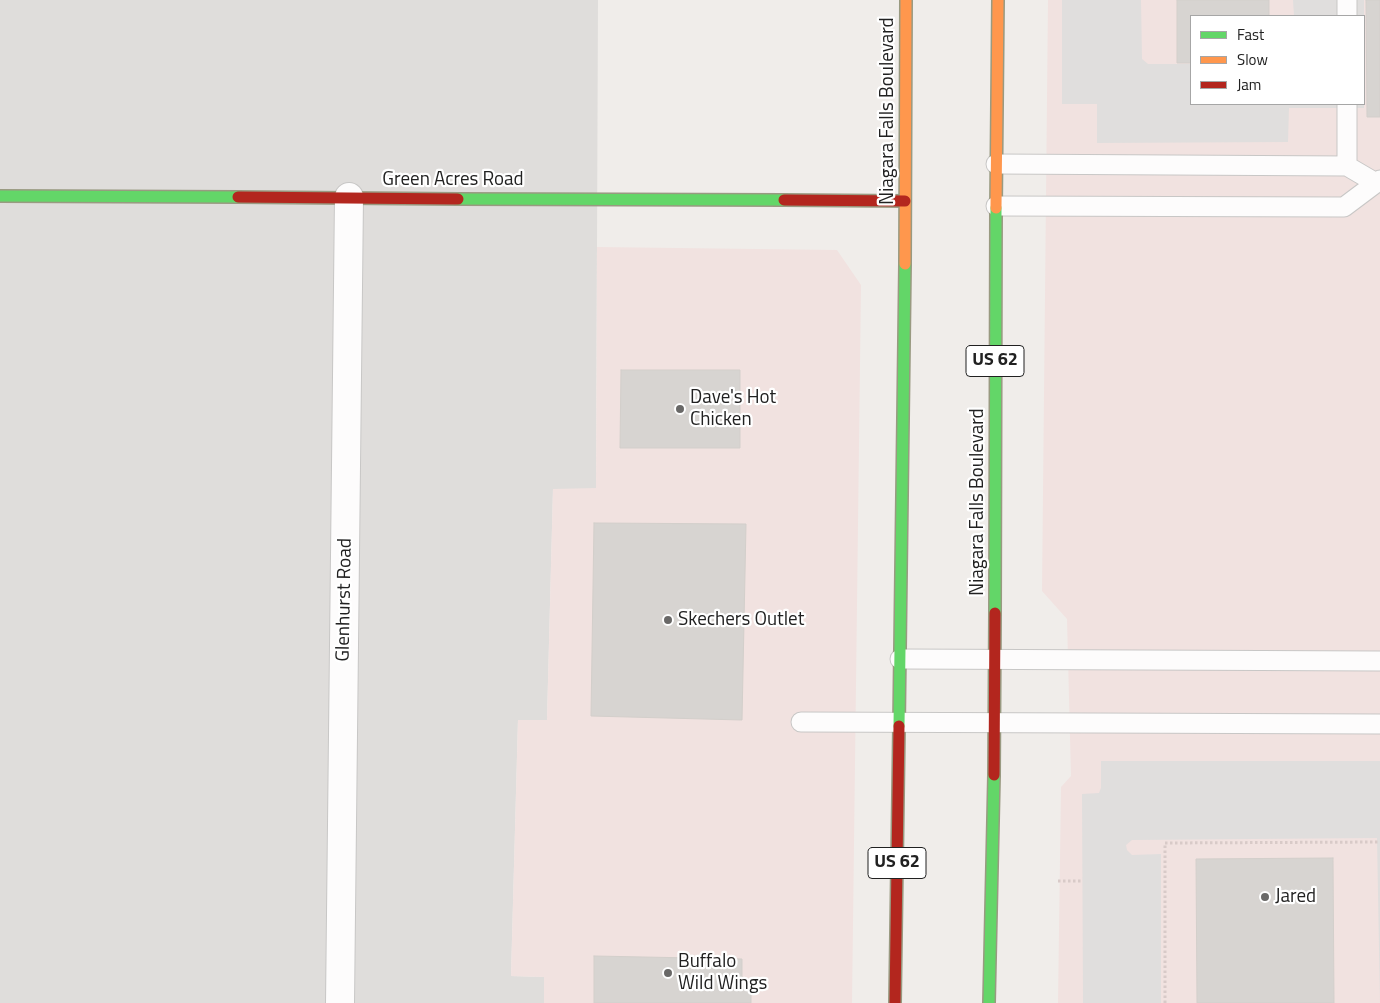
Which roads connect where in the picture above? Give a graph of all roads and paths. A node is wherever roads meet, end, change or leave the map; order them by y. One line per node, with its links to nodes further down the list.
1 (906, 0): 11 (main road, Niagara Falls Boulevard / US 62)
2 (998, 0): 6 (main road, Niagara Falls Boulevard / US 62)
3 (1347, 0): 4 (lane)
4 (1347, 15)
5 (1347, 105): 7 (lane)
6 (996, 164): 7 (lane); 12 (main road, Niagara Falls Boulevard / US 62)
7 (1347, 166): 8 (lane)
8 (1378, 181): 12 (lane)
9 (0, 196): 10 (main road, Green Acres Road)
10 (349, 197): 11 (main road, Green Acres Road); 23 (street, Glenhurst Road)
11 (905, 201): 14 (main road, Niagara Falls Boulevard / US 62)
12 (996, 206): 13 (main road, Niagara Falls Boulevard / US 62)
13 (995, 658): 14 (lane); 15 (lane); 18 (main road, Niagara Falls Boulevard / US 62)
14 (900, 659): 17 (main road, Niagara Falls Boulevard / US 62)
15 (1380, 661)
16 (801, 722): 17 (lane)
17 (900, 723): 18 (lane); 24 (main road, Niagara Falls Boulevard / US 62)
18 (995, 723): 19 (lane); 25 (main road, Niagara Falls Boulevard / US 62)
19 (1380, 724)
20 (1380, 842): 26 (path)
21 (1058, 881): 22 (path)
22 (1083, 881)
23 (340, 1003)
24 (895, 1003)
25 (989, 1003)
26 (1165, 1003)

